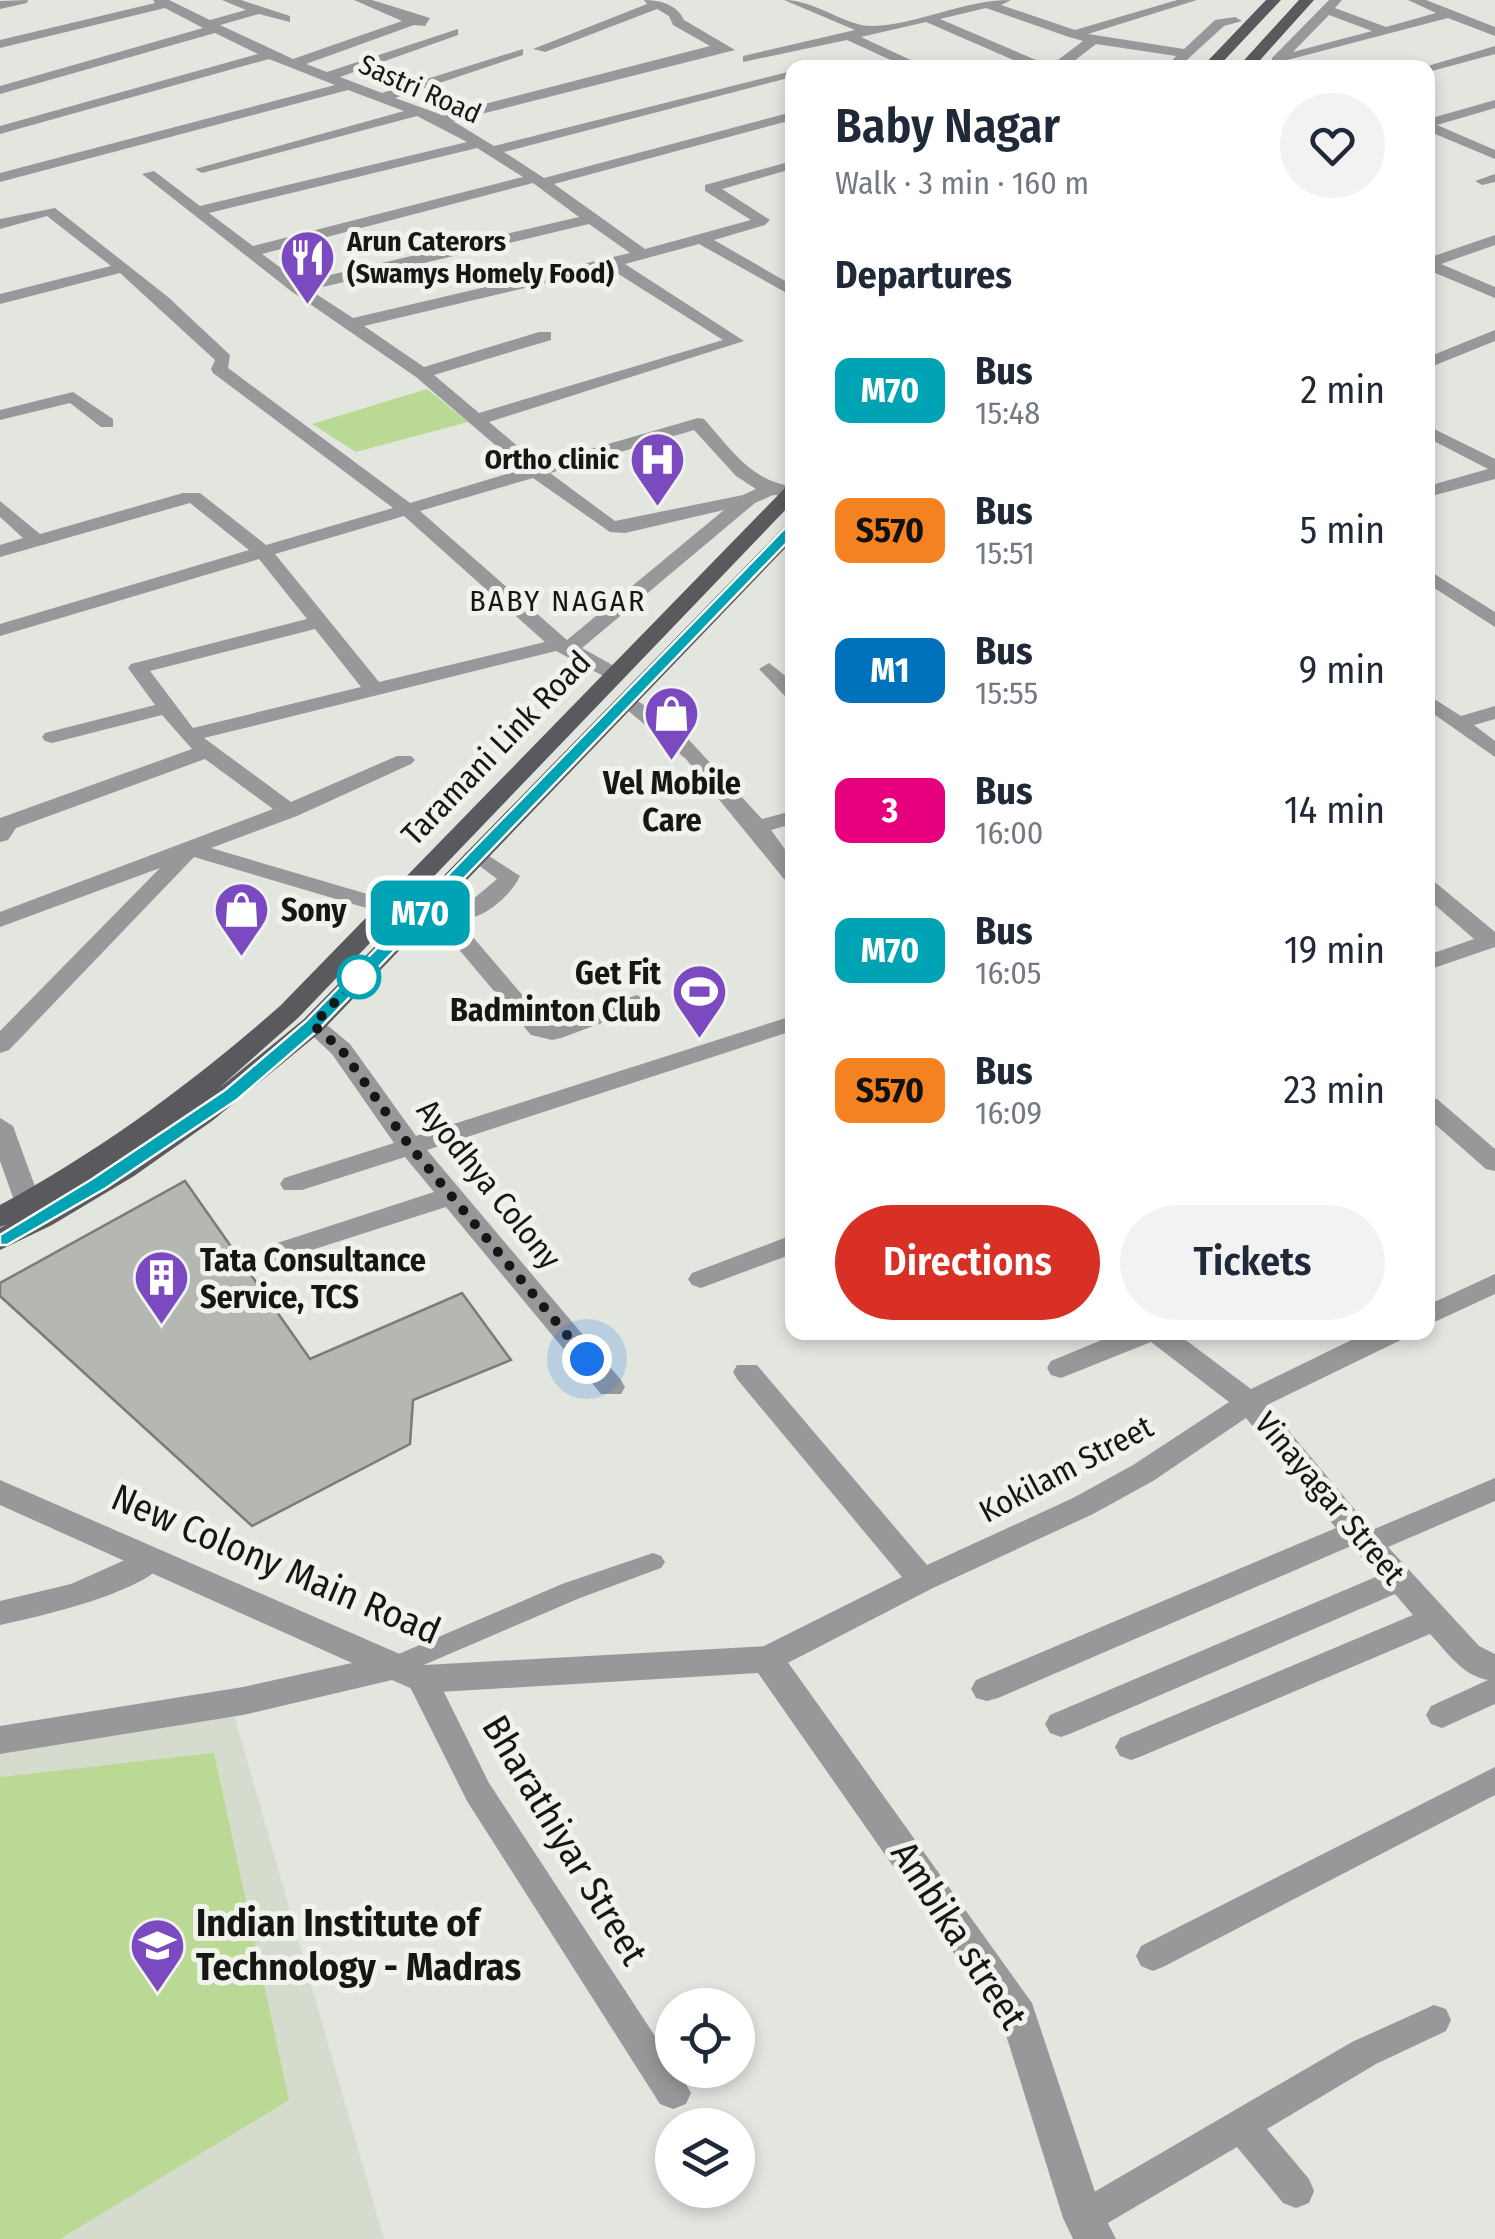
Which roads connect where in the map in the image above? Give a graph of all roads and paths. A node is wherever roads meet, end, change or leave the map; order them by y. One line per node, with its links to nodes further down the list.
1 (22, 0): 14 (street)
2 (226, 0): 15 (street); 18 (street)
3 (360, 0): 22 (street)
4 (790, 0): 17 (street)
5 (838, 0): 17 (street)
6 (1005, 0): 13 (street)
7 (1191, 0): 29 (street)
8 (1274, 0): 46 (main road)
9 (1293, 0): 47 (main road)
10 (1307, 0): 48 (main road)
11 (1414, 0): 19 (street)
12 (654, 2): 34 (street); 35 (street)
13 (986, 4): 20 (street); 29 (street)
14 (0, 5)
15 (169, 5): 24 (street, Sastri Road); 28 (street)
16 (1332, 5): 26 (street); 49 (street)
17 (808, 7): 25 (street)
18 (260, 10): 21 (street); 24 (street)
19 (1449, 14): 26 (street); 27 (street)
20 (925, 17): 25 (street); 43 (street)
21 (285, 19)
22 (419, 19): 52 (street); 55 (street)
23 (1235, 21): 39 (street)
24 (211, 27): 40 (street, Sastri Road); 51 (street)
25 (869, 31): 30 (street)
26 (1384, 31): 50 (street)
27 (1495, 32)
28 (44, 34): 32 (street); 33 (street)
29 (1074, 34): 31 (street)
30 (848, 36): 41 (street); 42 (street)
31 (1092, 40): 39 (street); 44 (street)
32 (61, 43)
33 (0, 44)
34 (722, 46): 41 (street); 63 (street)
35 (540, 50)
36 (1495, 50): 53 (street)
37 (518, 52): 59 (street)
38 (78, 53): 51 (street)
39 (1187, 54): 45 (street)
40 (270, 55): 52 (street, Sastri Road); 66 (street)
41 (748, 59): 54 (street)
42 (903, 60)
43 (1026, 60)
44 (1066, 60)
45 (1181, 60)
46 (1216, 60)
47 (1237, 60)
48 (1251, 60)
49 (1278, 60)
50 (1287, 60)
51 (96, 62): 58 (street)
52 (295, 63): 55 (street, Sastri Road)
53 (1435, 66)
54 (785, 73)
55 (329, 76): 57 (street, Sastri Road)
56 (785, 76): 67 (street)
57 (350, 86): 59 (street, Sastri Road); 72 (street)
58 (0, 90)
59 (384, 97): 61 (street, Sastri Road)
60 (1495, 104): 64 (street)
61 (419, 111): 63 (street, Sastri Road); 70 (street)
62 (785, 118): 73 (street)
63 (440, 120): 67 (street, Sastri Road)
64 (1435, 122)
65 (1435, 127): 68 (street)
66 (0, 130)
67 (487, 147): 73 (street, Sastri Road); 74 (street)
68 (1495, 156)
69 (785, 167): 77 (street)
70 (202, 169)
71 (150, 174): 74 (street)
72 (0, 178)
73 (539, 180): 75 (street, Sastri Road); 79 (street)
74 (198, 211): 79 (street)
75 (593, 218): 80 (street, Sastri Road); 88 (street)
76 (0, 224): 84 (street)
77 (702, 239): 80 (street); 87 (street)
78 (1495, 240): 81 (street)
79 (250, 252): 88 (street)
80 (643, 255): 82 (street)
81 (1435, 261)
82 (611, 262): 91 (street); 97 (street)
83 (1435, 267): 85 (street)
84 (120, 268): 90 (street); 108 (street)
85 (1456, 276): 86 (street); 89 (street)
86 (1435, 284)
87 (785, 287)
88 (298, 288): 91 (street)
89 (1495, 293)
90 (0, 298)
91 (350, 324): 95 (street)
92 (545, 336): 95 (street)
93 (1495, 336): 94 (street)
94 (1435, 360)
95 (422, 373): 97 (street)
96 (0, 415): 98 (street)
97 (478, 419): 100 (street)
98 (107, 422)
99 (1435, 435): 101 (street)
100 (536, 470): 102 (street); 107 (street); 108 (street)
101 (1495, 470): 103 (street)
102 (770, 489): 104 (street); 107 (street)
103 (1435, 490)
104 (785, 491)
105 (785, 495): 107 (main road, Taramani Link Road)
106 (0, 507): 111 (street)
107 (758, 508): 109 (main road); 118 (street); 120 (main road, Taramani Link Road)
108 (407, 509): 113 (street); 118 (street)
109 (785, 522)
110 (785, 533): 123 (main road, Taramani Link Road)
111 (36, 540): 112 (street); 113 (street)
112 (0, 550)
113 (262, 552): 116 (street); 117 (street)
114 (1435, 581): 115 (street)
115 (1495, 620)
116 (318, 622): 122 (street); 125 (street)
117 (0, 630)
118 (564, 646): 120 (street); 122 (street)
119 (785, 665): 121 (street)
120 (616, 675): 142 (main road, Taramani Link Road)
121 (785, 685)
122 (373, 688): 128 (street)
123 (626, 699): 136 (street); 138 (main road, Taramani Link Road)
124 (1435, 707): 127 (street)
125 (167, 708): 128 (street); 129 (street)
126 (1495, 712): 127 (street)
127 (1459, 723): 131 (street)
128 (188, 736): 130 (street)
129 (52, 738)
130 (206, 750): 133 (street); 135 (street)
131 (1495, 751)
132 (404, 760): 133 (street)
133 (289, 811): 137 (street)
134 (785, 819): 136 (street)
135 (3, 826)
136 (758, 827): 139 (street)
137 (190, 850): 142 (street); 144 (street); 152 (street)
138 (476, 854): 141 (main road, Taramani Link Road); 143 (street)
139 (785, 864)
140 (1435, 894): 146 (street)
141 (433, 899): 143 (street); 145 (street); 150 (main road, Taramani Link Road)
142 (390, 908): 149 (main road, Taramani Link Road)
143 (474, 910): 145 (street)
144 (0, 920)
145 (456, 934): 148 (street)
146 (1493, 940): 147 (street)
147 (1435, 961)
148 (637, 1002)
149 (284, 1016): 150 (main road); 159 (main road, Taramani Link Road)
150 (313, 1025): 155 (street, Ayodhya Colony); 161 (main road, Taramani Link Road)
151 (785, 1025): 155 (street)
152 (0, 1045)
153 (1435, 1111): 156 (street)
154 (0, 1126): 159 (street)
155 (409, 1145): 157 (street); 158 (street, Ayodhya Colony)
156 (1495, 1163)
157 (293, 1184)
158 (451, 1196): 163 (street); 172 (street, Ayodhya Colony)
159 (28, 1204): 160 (main road, Taramani Link Road)
160 (0, 1217)
161 (0, 1240)
162 (785, 1247): 164 (street)
163 (274, 1253)
164 (702, 1279)
165 (1495, 1284): 166 (street)
166 (1435, 1313)
167 (1129, 1340): 170 (street)
168 (1167, 1340): 173 (street, Vinayagar Street)
169 (1376, 1340): 173 (street, Kokilam Street)
170 (1061, 1368)
171 (747, 1372): 179 (street)
172 (611, 1388)
173 (1248, 1402): 176 (street, Vinayagar Street); 179 (street, Kokilam Street)
174 (1495, 1488): 176 (street)
175 (4, 1496): 177 (street, New Colony Main Road)
176 (1361, 1538): 180 (street, Vinayagar Street); 186 (street)
177 (152, 1559): 181 (street); 185 (street, New Colony Main Road)
178 (653, 1562): 185 (street)
179 (922, 1580): 183 (street, Kokilam Street)
180 (1399, 1580): 182 (street, Vinayagar Street); 189 (street)
181 (0, 1613)
182 (1434, 1619): 184 (street, Vinayagar Street); 191 (street)
183 (767, 1659): 185 (street, New Colony Main Road); 198 (street, Ambika street)
184 (1495, 1667)
185 (409, 1673): 190 (street); 195 (street, Bharathiyar Street)
186 (987, 1689)
187 (1495, 1690): 188 (street)
188 (1442, 1715)
189 (1061, 1724)
190 (0, 1740)
191 (1130, 1747)
192 (1495, 1780): 193 (street)
193 (1153, 1956)
194 (1434, 2020): 196 (street)
195 (674, 2093)
196 (1241, 2125): 197 (street); 198 (street)
197 (1296, 2192)
198 (1089, 2228)

